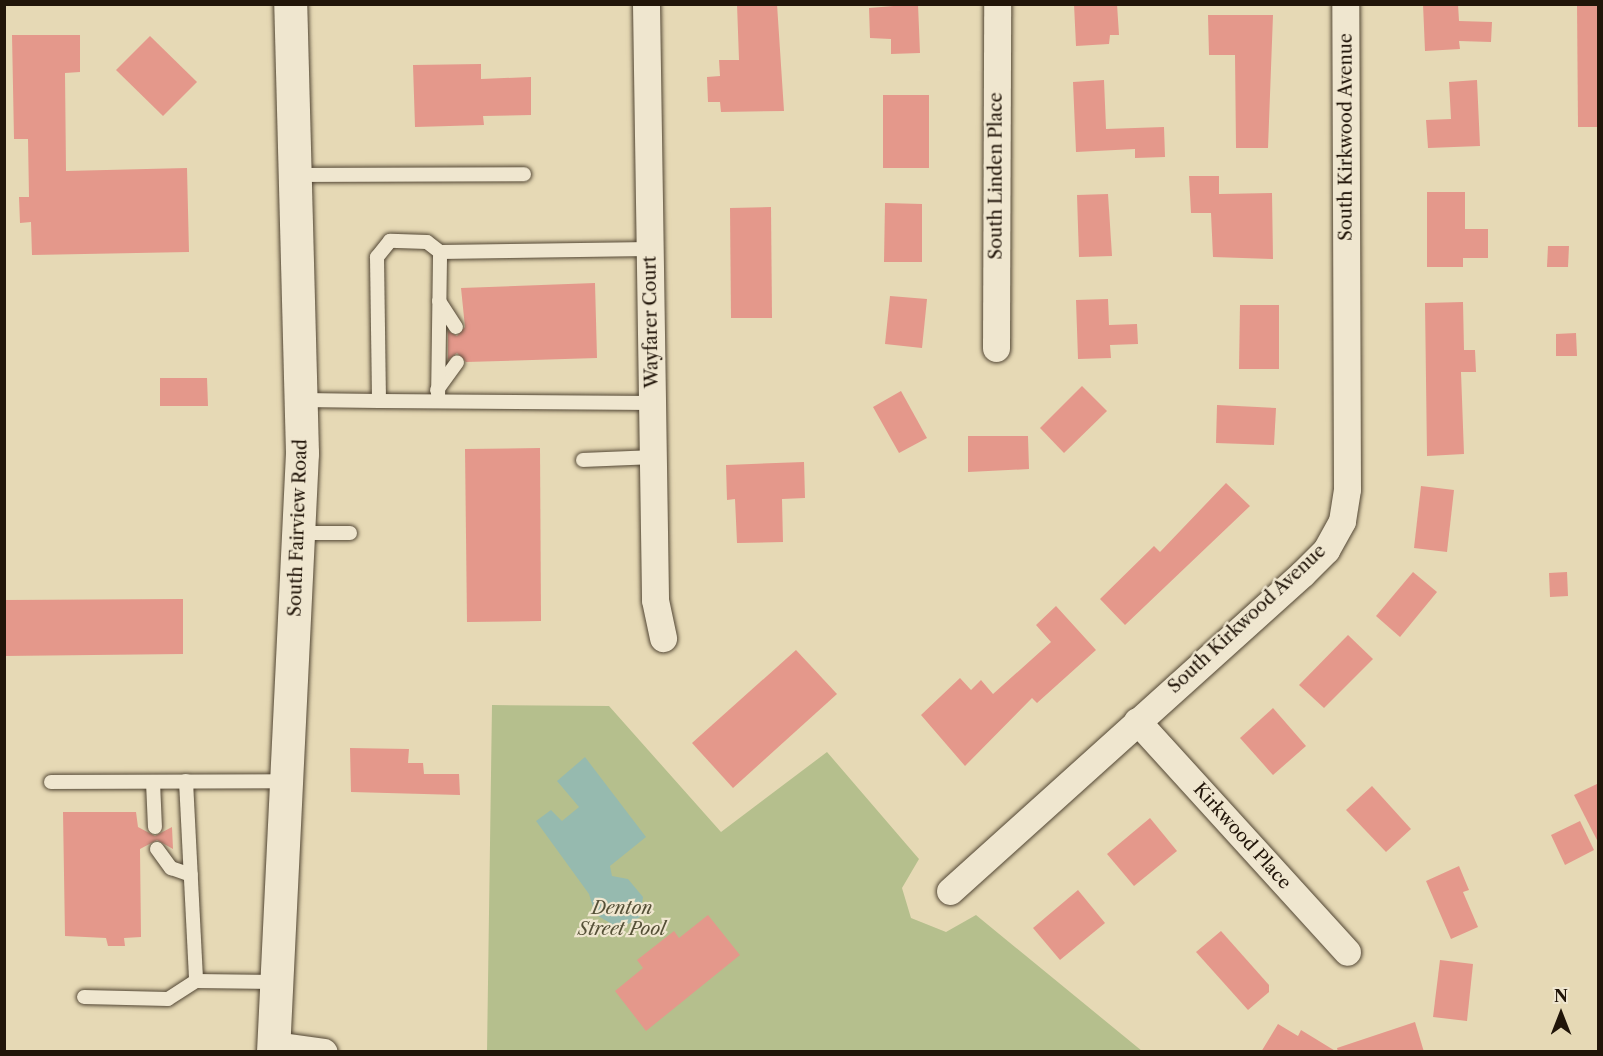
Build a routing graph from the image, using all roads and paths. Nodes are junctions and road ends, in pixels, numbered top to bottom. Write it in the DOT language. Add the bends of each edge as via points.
graph roads {
  1 [pos="290,4"];
  2 [pos="646,4"];
  3 [pos="997,4"];
  4 [pos="1345,4"];
  5 [pos="524,174"];
  6 [pos="294,175"];
  7 [pos="650,249"];
  8 [pos="440,252"];
  9 [pos="439,301"];
  10 [pos="456,327"];
  11 [pos="996,348"];
  12 [pos="457,362"];
  13 [pos="437,395"];
  14 [pos="302,400"];
  15 [pos="379,401"];
  16 [pos="652,403"];
  17 [pos="654,457"];
  18 [pos="583,460"];
  19 [pos="300,533"];
  20 [pos="350,533"];
  21 [pos="663,638"];
  22 [pos="1137,721"];
  23 [pos="186,781"];
  24 [pos="285,781"];
  25 [pos="51,782"];
  26 [pos="153,782"];
  27 [pos="155,827"];
  28 [pos="157,849"];
  29 [pos="191,875"];
  30 [pos="950,891"];
  31 [pos="1347,952"];
  32 [pos="196,981"];
  33 [pos="275,982"];
  34 [pos="84,998"];
  35 [pos="273,1048"];
  36 [pos="324,1052"];
  1 -- 6 [label="main road, South Fairview Road"];
  2 -- 7 [label="street, Wayfarer Court"];
  3 -- 11 [label="street, South Linden Place"];
  4 -- 22 [label="street, South Kirkwood Avenue" via="1347,468 1342,521 1326,550 1302,574"];
  5 -- 6 [label="lane"];
  6 -- 14 [label="main road, South Fairview Road"];
  7 -- 8 [label="lane"];
  7 -- 16 [label="street, Wayfarer Court"];
  8 -- 9 [label="lane"];
  8 -- 15 [label="lane" via="427,242 390,241 377,257"];
  9 -- 10 [label="lane"];
  9 -- 13 [label="lane"];
  12 -- 13 [label="lane"];
  13 -- 15 [label="lane"];
  13 -- 16 [label="lane"];
  14 -- 15 [label="lane"];
  14 -- 19 [label="main road, South Fairview Road"];
  16 -- 17 [label="street, Wayfarer Court"];
  17 -- 18 [label="lane"];
  17 -- 21 [label="street, Wayfarer Court" via="656,621"];
  19 -- 20 [label="lane"];
  19 -- 24 [label="main road, South Fairview Road"];
  22 -- 30 [label="street, South Kirkwood Avenue"];
  22 -- 31 [label="street, Kirkwood Place"];
  23 -- 24 [label="lane"];
  23 -- 26 [label="lane"];
  23 -- 29 [label="lane"];
  24 -- 33 [label="main road, South Fairview Road"];
  25 -- 26 [label="lane"];
  26 -- 27 [label="lane"];
  28 -- 29 [label="lane" via="171,868"];
  29 -- 32 [label="lane"];
  32 -- 33 [label="lane"];
  32 -- 34 [label="lane" via="168,999"];
  33 -- 35 [label="main road, South Fairview Road"];
  35 -- 36 [label="street"];
}
